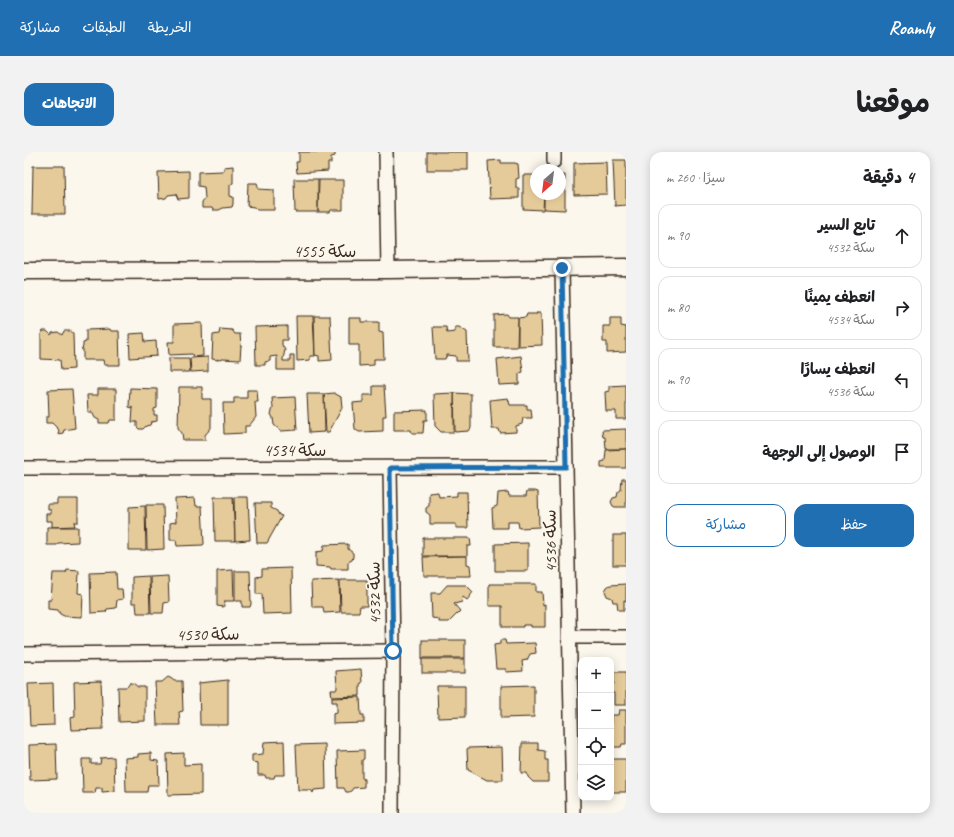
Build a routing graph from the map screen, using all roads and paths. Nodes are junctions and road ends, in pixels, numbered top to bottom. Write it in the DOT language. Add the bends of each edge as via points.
graph roads {
  1 [pos="386,152"];
  2 [pos="626,267"];
  3 [pos="562,268"];
  4 [pos="388,270"];
  5 [pos="24,271"];
  6 [pos="566,467"];
  7 [pos="24,468"];
  8 [pos="390,468"];
  9 [pos="570,637"];
  10 [pos="626,637"];
  11 [pos="393,651"];
  12 [pos="24,654"];
  13 [pos="392,813"];
  14 [pos="573,813"];
  1 -- 4 [label="street"];
  2 -- 3 [label="street, سكة 4555"];
  3 -- 4 [label="street, سكة 4555"];
  3 -- 6 [label="street, سكة 4536"];
  4 -- 5 [label="street, سكة 4555"];
  6 -- 8 [label="street, سكة 4534"];
  6 -- 9 [label="street, سكة 4536"];
  7 -- 8 [label="street, سكة 4534"];
  8 -- 11 [label="street, سكة 4532"];
  9 -- 10 [label="street"];
  9 -- 14 [label="street, سكة 4536"];
  11 -- 12 [label="street, سكة 4530"];
  11 -- 13 [label="street, سكة 4532"];
}
